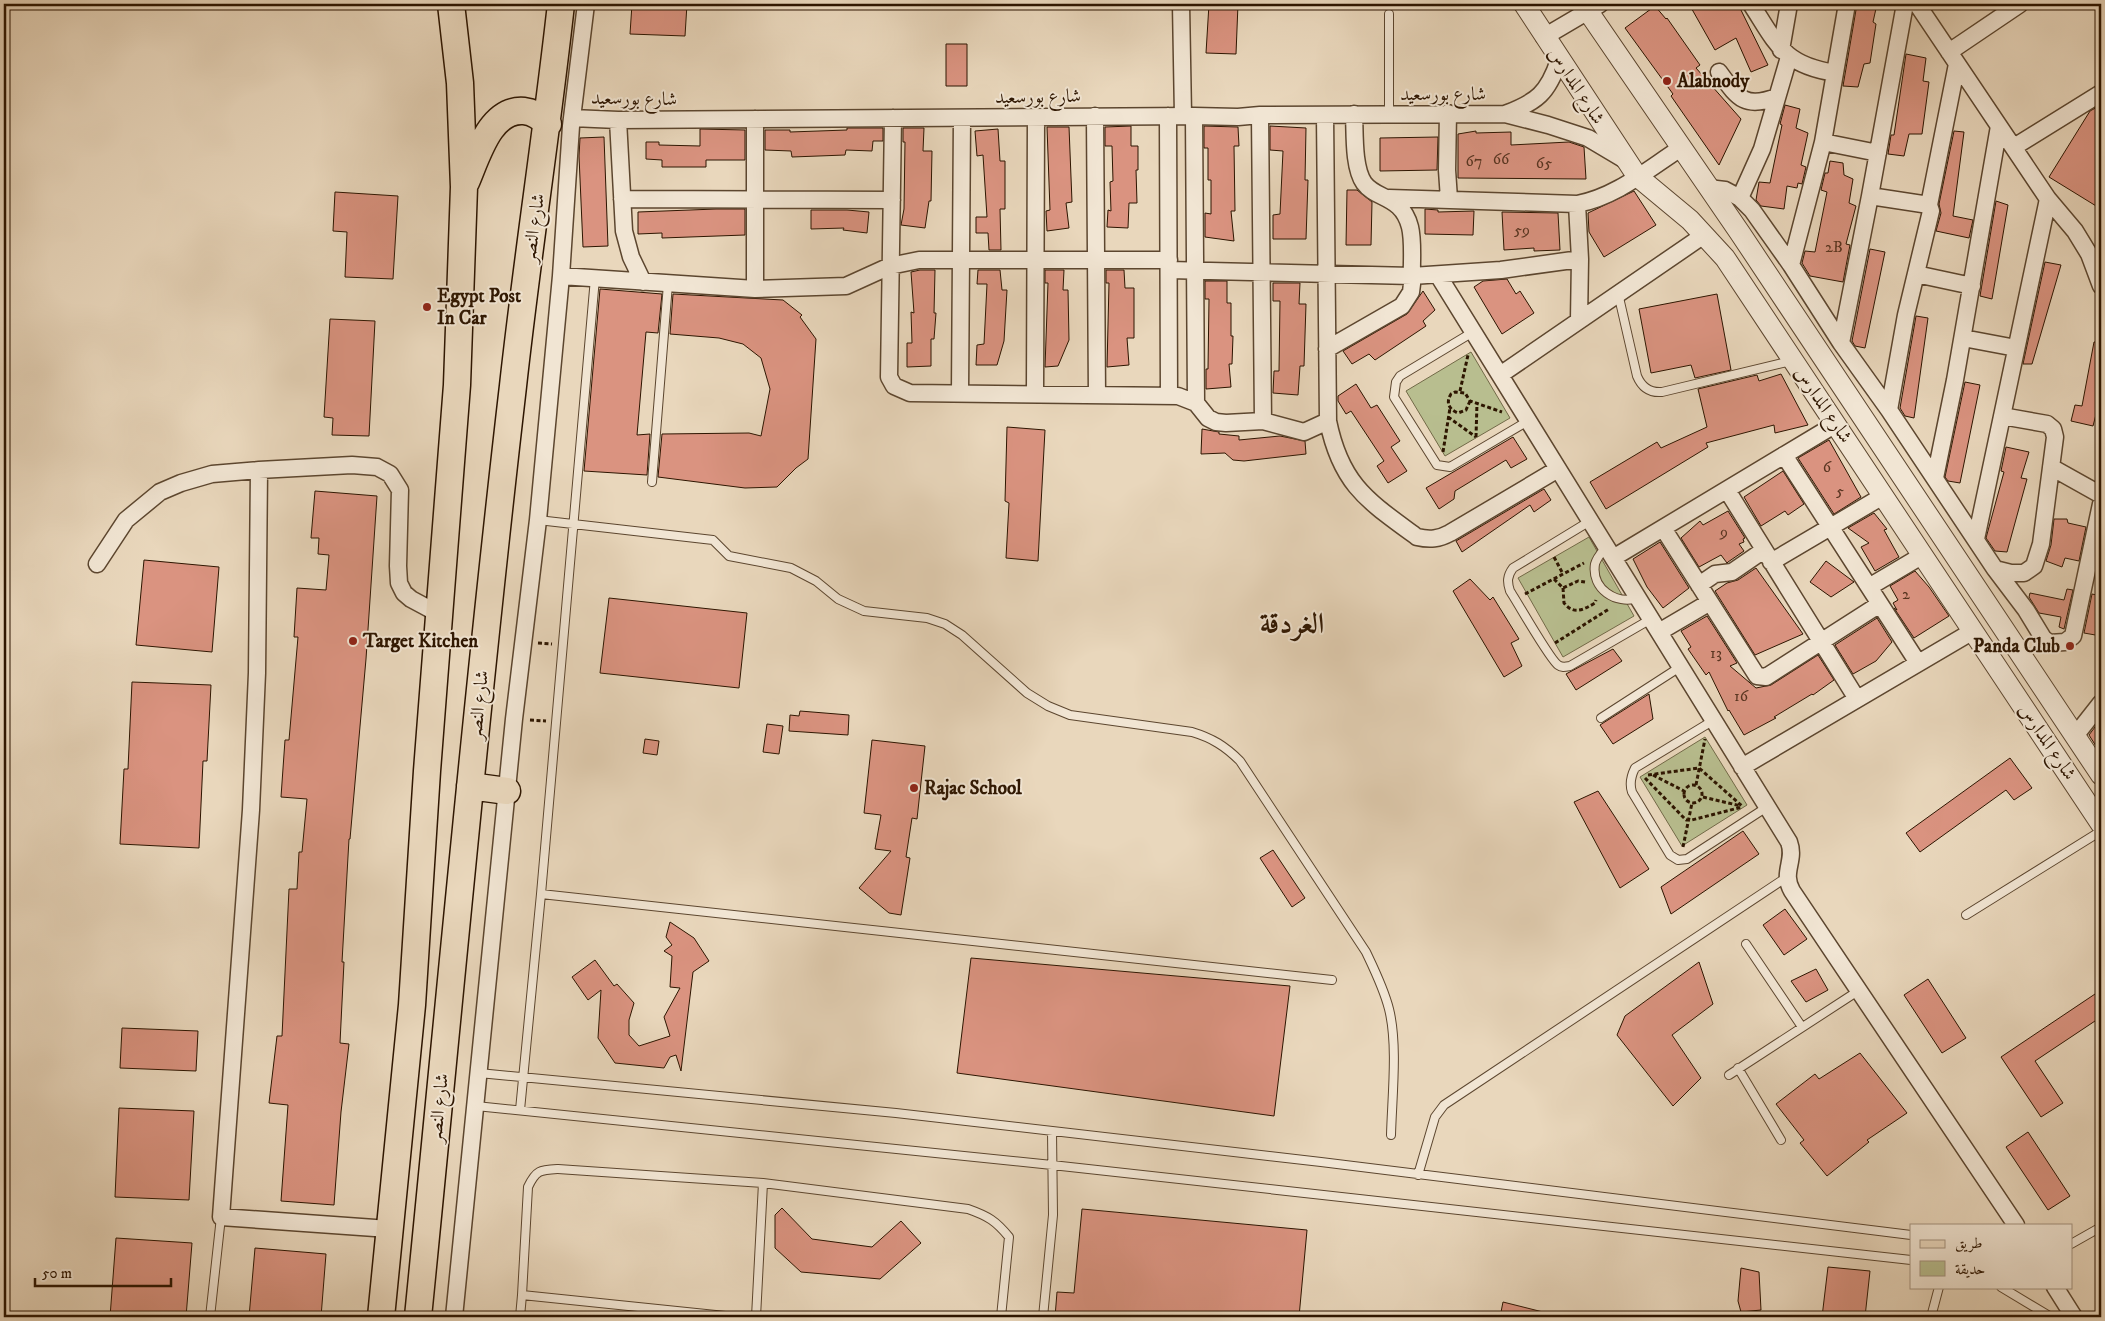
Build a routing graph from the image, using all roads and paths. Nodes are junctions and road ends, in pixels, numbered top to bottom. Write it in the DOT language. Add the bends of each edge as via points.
graph roads {
  1 [pos="451,4"];
  2 [pos="561,4"];
  3 [pos="586,4"];
  4 [pos="1181,4"];
  5 [pos="1524,4"];
  6 [pos="1751,4"];
  7 [pos="1789,4"];
  8 [pos="1847,4"];
  9 [pos="1905,4"];
  10 [pos="1916,4"];
  11 [pos="2020,4"];
  12 [pos="1590,6"];
  13 [pos="1389,14"];
  14 [pos="1544,37"];
  15 [pos="1785,54"];
  16 [pos="1953,58"];
  17 [pos="1559,60"];
  18 [pos="1719,72"];
  19 [pos="1835,74"];
  20 [pos="2101,93"];
  21 [pos="1777,97"];
  22 [pos="1354,114"];
  23 [pos="1389,114"];
  24 [pos="1448,114"];
  25 [pos="1505,114"];
  26 [pos="1260,115"];
  27 [pos="1326,115"];
  28 [pos="1095,116"];
  29 [pos="1182,116"];
  30 [pos="1036,117"];
  31 [pos="893,118"];
  32 [pos="962,118"];
  33 [pos="755,119"];
  34 [pos="618,120"];
  35 [pos="560,121"];
  36 [pos="1999,126"];
  37 [pos="1822,142"];
  38 [pos="2014,146"];
  39 [pos="1681,148"];
  40 [pos="1878,153"];
  41 [pos="1625,160"];
  42 [pos="1637,176"];
  43 [pos="464,186"];
  44 [pos="1708,188"];
  45 [pos="1870,196"];
  46 [pos="1389,198"];
  47 [pos="1740,198"];
  48 [pos="622,199"];
  49 [pos="1450,199"];
  50 [pos="2048,199"];
  51 [pos="755,200"];
  52 [pos="892,200"];
  53 [pos="1577,204"];
  54 [pos="1929,205"];
  55 [pos="1704,235"];
  56 [pos="1580,259"];
  57 [pos="1035,261"];
  58 [pos="1096,261"];
  59 [pos="961,262"];
  60 [pos="1169,265"];
  61 [pos="1791,265"];
  62 [pos="890,266"];
  63 [pos="1195,270"];
  64 [pos="1261,272"];
  65 [pos="1327,274"];
  66 [pos="1916,274"];
  67 [pos="1438,275"];
  68 [pos="561,276"];
  69 [pos="1412,276"];
  70 [pos="595,278"];
  71 [pos="643,282"];
  72 [pos="668,284"];
  73 [pos="1972,286"];
  74 [pos="2101,286"];
  75 [pos="755,289"];
  76 [pos="1618,293"];
  77 [pos="1580,320"];
  78 [pos="1473,332"];
  79 [pos="1962,338"];
  80 [pos="1841,343"];
  81 [pos="2016,348"];
  82 [pos="1328,349"];
  83 [pos="1793,361"];
  84 [pos="1500,375"];
  85 [pos="1460,391"];
  86 [pos="960,394"];
  87 [pos="1034,394"];
  88 [pos="1097,395"];
  89 [pos="1169,396"];
  90 [pos="1470,401"];
  91 [pos="1196,403"];
  92 [pos="1477,403"];
  93 [pos="1450,408"];
  94 [pos="1890,410"];
  95 [pos="2002,416"];
  96 [pos="1448,417"];
  97 [pos="1262,421"];
  98 [pos="1328,421"];
  99 [pos="1528,421"];
  100 [pos="1836,424"];
  101 [pos="1476,437"];
  102 [pos="1487,446"];
  103 [pos="1784,455"];
  104 [pos="2051,466"];
  105 [pos="1441,467"];
  106 [pos="1558,469"];
  107 [pos="259,470"];
  108 [pos="652,482"];
  109 [pos="1937,482"];
  110 [pos="1727,490"];
  111 [pos="2101,495"];
  112 [pos="1883,496"];
  113 [pos="2101,504"];
  114 [pos="538,520"];
  115 [pos="1590,521"];
  116 [pos="573,524"];
  117 [pos="1831,527"];
  118 [pos="1663,528"];
  119 [pos="1976,538"];
  120 [pos="1548,546"];
  121 [pos="1606,554"];
  122 [pos="1768,556"];
  123 [pos="1923,556"];
  124 [pos="97,564"];
  125 [pos="1995,569"];
  126 [pos="1563,574"];
  127 [pos="1554,579"];
  128 [pos="1699,585"];
  129 [pos="1869,587"];
  130 [pos="1563,588"];
  131 [pos="1591,589"];
  132 [pos="1596,597"];
  133 [pos="1515,599"];
  134 [pos="1630,599"];
  135 [pos="1710,602"];
  136 [pos="1880,604"];
  137 [pos="439,614"];
  138 [pos="1655,626"];
  139 [pos="1973,630"];
  140 [pos="523,642"];
  141 [pos="1821,642"];
  142 [pos="563,645"];
  143 [pos="1546,649"];
  144 [pos="1918,663"];
  145 [pos="1680,667"];
  146 [pos="1857,700"];
  147 [pos="2101,703"];
  148 [pos="1601,718"];
  149 [pos="514,719"];
  150 [pos="556,722"];
  151 [pos="1711,722"];
  152 [pos="2075,736"];
  153 [pos="1742,767"];
  154 [pos="1699,768"];
  155 [pos="1652,775"];
  156 [pos="2101,775"];
  157 [pos="1696,785"];
  158 [pos="470,786"];
  159 [pos="507,790"];
  160 [pos="1684,791"];
  161 [pos="1702,797"];
  162 [pos="1692,803"];
  163 [pos="1765,804"];
  164 [pos="1742,806"];
  165 [pos="1688,820"];
  166 [pos="2101,824"];
  167 [pos="2101,831"];
  168 [pos="1680,860"];
  169 [pos="1786,877"];
  170 [pos="542,894"];
  171 [pos="1966,915"];
  172 [pos="1746,944"];
  173 [pos="1332,980"];
  174 [pos="1858,991"];
  175 [pos="1802,1027"];
  176 [pos="1738,1068"];
  177 [pos="478,1073"];
  178 [pos="1729,1074"];
  179 [pos="522,1078"];
  180 [pos="476,1106"];
  181 [pos="520,1110"];
  182 [pos="1052,1132"];
  183 [pos="1391,1135"];
  184 [pos="1781,1140"];
  185 [pos="1052,1165"];
  186 [pos="1418,1174"];
  187 [pos="763,1183"];
  188 [pos="221,1216"];
  189 [pos="2015,1224"];
  190 [pos="2101,1227"];
  191 [pos="389,1229"];
  192 [pos="1910,1235"];
  193 [pos="2072,1243"];
  194 [pos="1910,1260"];
  195 [pos="1938,1288"];
  196 [pos="2003,1288"];
  197 [pos="2055,1289"];
  198 [pos="522,1295"];
  199 [pos="210,1317"];
  200 [pos="381,1317"];
  201 [pos="418,1317"];
  202 [pos="454,1317"];
  203 [pos="520,1317"];
  204 [pos="735,1317"];
  205 [pos="756,1317"];
  206 [pos="1001,1317"];
  207 [pos="1043,1317"];
  208 [pos="1931,1317"];
  209 [pos="2052,1317"];
  210 [pos="2074,1317"];
  1 -- 43 [label="main road, شارع النصر" via="460,83"];
  2 -- 35 [label="main road, شارع النصر"];
  3 -- 35 [label="street"];
  4 -- 29 [label="street"];
  5 -- 14 [label="street, شارع المدارس"];
  6 -- 15 [label="street"];
  7 -- 15 [label="street"];
  8 -- 19 [label="street"];
  9 -- 40 [label="street"];
  10 -- 16 [label="street"];
  11 -- 16 [label="street"];
  12 -- 14 [label="street"];
  12 -- 39 [label="street, شارع المدارس"];
  13 -- 23 [label="lane"];
  14 -- 17 [label="street, شارع المدارس"];
  15 -- 19 [label="street" via="1818,71"];
  15 -- 21 [label="street"];
  16 -- 36 [label="street"];
  16 -- 54 [label="street"];
  17 -- 25 [label="street, شارع بورسعيد" via="1553,78 1542,94 1527,106"];
  17 -- 41 [label="street, شارع المدارس"];
  18 -- 21 [label="street" via="1735,94 1746,101 1760,103"];
  19 -- 37 [label="street"];
  20 -- 38 [label="street"];
  21 -- 47 [label="street" via="1762,149"];
  22 -- 23 [label="street, شارع بورسعيد"];
  22 -- 27 [label="street, شارع بورسعيد"];
  22 -- 46 [label="street" via="1358,169 1364,184"];
  23 -- 24 [label="street, شارع بورسعيد"];
  24 -- 25 [label="street, شارع بورسعيد"];
  24 -- 49 [label="street"];
  25 -- 41 [label="street, شارع بورسعيد" via="1588,138"];
  26 -- 27 [label="street, شارع بورسعيد"];
  26 -- 29 [label="street, شارع بورسعيد" via="1238,118"];
  26 -- 64 [label="street"];
  27 -- 65 [label="street"];
  28 -- 29 [label="street, شارع بورسعيد"];
  28 -- 30 [label="street, شارع بورسعيد"];
  28 -- 58 [label="street"];
  29 -- 60 [label="street"];
  29 -- 63 [label="street"];
  30 -- 32 [label="street, شارع بورسعيد"];
  30 -- 57 [label="street"];
  31 -- 32 [label="street, شارع بورسعيد"];
  31 -- 33 [label="street, شارع بورسعيد"];
  31 -- 52 [label="street"];
  32 -- 59 [label="street"];
  33 -- 34 [label="street, شارع بورسعيد"];
  33 -- 51 [label="street"];
  34 -- 35 [label="street, شارع بورسعيد"];
  34 -- 48 [label="street"];
  35 -- 43 [label="main road" via="519,111 504,115 491,126"];
  35 -- 68 [label="street"];
  35 -- 158 [label="main road, شارع النصر" via="513,383"];
  36 -- 38 [label="street"];
  36 -- 73 [label="street"];
  37 -- 40 [label="street"];
  37 -- 61 [label="street"];
  38 -- 50 [label="street"];
  39 -- 42 [label="street"];
  39 -- 44 [label="street, شارع المدارس"];
  40 -- 45 [label="street"];
  41 -- 42 [label="street, شارع المدارس"];
  42 -- 53 [label="street" via="1607,196"];
  42 -- 55 [label="street, شارع المدارس"];
  43 -- 137 [label="main road, شارع النصر" via="457,385"];
  44 -- 47 [label="street" via="1725,190"];
  44 -- 152 [label="street, شارع المدارس"];
  45 -- 54 [label="street"];
  45 -- 80 [label="street"];
  46 -- 49 [label="street"];
  46 -- 69 [label="street" via="1401,210 1410,227"];
  47 -- 61 [label="street"];
  48 -- 51 [label="street"];
  48 -- 71 [label="street" via="627,244"];
  49 -- 53 [label="street"];
  50 -- 74 [label="street" via="2075,231 2089,254"];
  50 -- 81 [label="street"];
  51 -- 52 [label="street"];
  51 -- 75 [label="street"];
  52 -- 62 [label="street"];
  53 -- 56 [label="street"];
  54 -- 66 [label="street" via="1931,211"];
  55 -- 76 [label="street"];
  55 -- 83 [label="street, شارع المدارس" via="1725,258"];
  56 -- 67 [label="street"];
  56 -- 77 [label="street"];
  57 -- 58 [label="street"];
  57 -- 59 [label="street"];
  57 -- 87 [label="street"];
  58 -- 60 [label="street"];
  58 -- 88 [label="street"];
  59 -- 62 [label="street" via="919,260"];
  59 -- 86 [label="street"];
  60 -- 63 [label="street"];
  60 -- 89 [label="street"];
  61 -- 80 [label="street"];
  62 -- 75 [label="street" via="846,286"];
  62 -- 86 [label="street" via="889,377 894,386 910,393"];
  63 -- 64 [label="street"];
  63 -- 91 [label="street"];
  64 -- 65 [label="street"];
  64 -- 97 [label="street"];
  65 -- 69 [label="street"];
  65 -- 82 [label="street"];
  66 -- 73 [label="street"];
  66 -- 94 [label="street"];
  67 -- 69 [label="street"];
  67 -- 78 [label="street"];
  68 -- 70 [label="street"];
  68 -- 114 [label="street"];
  69 -- 82 [label="street" via="1411,292 1402,306"];
  70 -- 71 [label="street"];
  70 -- 116 [label="lane"];
  71 -- 72 [label="street"];
  72 -- 75 [label="street"];
  72 -- 108 [label="lane"];
  73 -- 79 [label="street"];
  76 -- 77 [label="street"];
  76 -- 83 [label="lane" via="1637,376 1644,388 1650,391 1662,392"];
  77 -- 84 [label="street"];
  78 -- 84 [label="street"];
  78 -- 85 [label="path"];
  78 -- 105 [label="lane" via="1400,376 1394,389 1394,397"];
  79 -- 81 [label="street"];
  79 -- 109 [label="street" via="1935,478"];
  80 -- 94 [label="street"];
  81 -- 95 [label="street"];
  82 -- 98 [label="street"];
  83 -- 100 [label="street, شارع المدارس"];
  84 -- 99 [label="street"];
  85 -- 90 [label="path"];
  85 -- 93 [label="path" via="1451,394"];
  86 -- 87 [label="street"];
  87 -- 88 [label="street"];
  88 -- 89 [label="street"];
  89 -- 91 [label="street"];
  90 -- 92 [label="path"];
  90 -- 93 [label="path" via="1462,412"];
  91 -- 97 [label="street" via="1208,418 1216,422"];
  92 -- 99 [label="path"];
  92 -- 101 [label="path"];
  93 -- 96 [label="path"];
  94 -- 109 [label="street"];
  95 -- 104 [label="street" via="2047,424 2053,429"];
  95 -- 119 [label="street"];
  96 -- 101 [label="path"];
  96 -- 105 [label="path"];
  97 -- 98 [label="street" via="1304,432"];
  98 -- 106 [label="street" via="1333,446 1345,472 1362,494 1417,538 1440,538"];
  99 -- 102 [label="lane"];
  99 -- 106 [label="street"];
  100 -- 103 [label="street"];
  100 -- 112 [label="street, شارع المدارس"];
  101 -- 102 [label="path"];
  102 -- 105 [label="lane" via="1450,467"];
  103 -- 110 [label="street"];
  103 -- 117 [label="street"];
  104 -- 111 [label="street"];
  104 -- 125 [label="street" via="2041,544 2034,566 2024,573"];
  106 -- 115 [label="street"];
  107 -- 124 [label="street" via="212,474 160,492 126,520"];
  107 -- 137 [label="street" via="352,465 377,467 390,474 400,490 399,583 404,593"];
  107 -- 188 [label="street" via="257,673 251,810"];
  109 -- 119 [label="street"];
  110 -- 118 [label="street"];
  110 -- 122 [label="street"];
  112 -- 117 [label="street"];
  112 -- 123 [label="street, شارع المدارس"];
  113 -- 125 [label="street" via="2070,640 2049,643 2043,638"];
  114 -- 116 [label="lane"];
  114 -- 140 [label="street"];
  115 -- 120 [label="lane"];
  115 -- 121 [label="street"];
  116 -- 142 [label="lane"];
  116 -- 183 [label="lane" via="713,540 729,556 791,568 816,581 838,599 864,611 927,618 945,624 962,635 1027,693 1070,715 1192,732 1211,738 1226,748 1240,761 1366,952 1380,980 1390,1010 1393,1042"];
  117 -- 122 [label="street"];
  117 -- 129 [label="street"];
  118 -- 121 [label="street"];
  118 -- 128 [label="street"];
  119 -- 125 [label="street"];
  120 -- 126 [label="path"];
  120 -- 133 [label="lane" via="1509,573 1508,585"];
  121 -- 126 [label="path"];
  121 -- 134 [label="street"];
  121 -- 134 [label="lane" via="1595,565 1601,585 1607,594"];
  122 -- 128 [label="street" via="1732,572 1715,574"];
  122 -- 141 [label="street"];
  123 -- 129 [label="street"];
  123 -- 139 [label="street, شارع المدارس"];
  126 -- 127 [label="path"];
  127 -- 130 [label="path"];
  127 -- 133 [label="path"];
  128 -- 135 [label="street"];
  129 -- 136 [label="street"];
  130 -- 131 [label="path" via="1578,581 1586,582"];
  130 -- 132 [label="path" via="1564,603 1575,611 1582,611 1595,603"];
  133 -- 143 [label="lane"];
  134 -- 138 [label="street"];
  134 -- 143 [label="path"];
  135 -- 138 [label="street"];
  135 -- 141 [label="street" via="1760,677 1766,677"];
  136 -- 141 [label="street"];
  136 -- 144 [label="street"];
  137 -- 191 [label="main road, شارع النصر" via="412,1005"];
  138 -- 143 [label="lane" via="1570,666 1562,667 1555,663"];
  138 -- 145 [label="street"];
  139 -- 144 [label="street"];
  139 -- 166 [label="street, شارع المدارس"];
  140 -- 142 [label="path"];
  140 -- 149 [label="street"];
  141 -- 146 [label="street"];
  142 -- 150 [label="lane"];
  144 -- 146 [label="street"];
  145 -- 148 [label="lane"];
  145 -- 151 [label="street"];
  146 -- 153 [label="street"];
  147 -- 152 [label="street"];
  149 -- 150 [label="path"];
  149 -- 159 [label="street"];
  150 -- 170 [label="lane"];
  151 -- 153 [label="street"];
  151 -- 154 [label="path"];
  151 -- 168 [label="lane" via="1636,768 1630,780 1632,792 1670,855"];
  152 -- 156 [label="street, شارع المدارس"];
  153 -- 163 [label="street"];
  154 -- 155 [label="path"];
  154 -- 157 [label="path"];
  154 -- 164 [label="path"];
  155 -- 160 [label="path"];
  155 -- 165 [label="path" via="1643,776"];
  157 -- 160 [label="path"];
  157 -- 161 [label="path"];
  158 -- 159 [label="main road"];
  158 -- 201 [label="main road, شارع النصر"];
  159 -- 177 [label="street"];
  160 -- 162 [label="path" via="1686,801"];
  161 -- 162 [label="path"];
  161 -- 164 [label="path"];
  162 -- 165 [label="path"];
  163 -- 164 [label="path"];
  163 -- 168 [label="lane" via="1687,859"];
  163 -- 169 [label="street" via="1791,848"];
  164 -- 165 [label="path"];
  165 -- 168 [label="path"];
  167 -- 171 [label="lane"];
  169 -- 174 [label="street"];
  169 -- 186 [label="lane" via="1444,1105 1435,1117"];
  170 -- 173 [label="lane"];
  170 -- 179 [label="lane"];
  172 -- 175 [label="lane"];
  174 -- 175 [label="lane"];
  174 -- 189 [label="street"];
  175 -- 176 [label="lane"];
  176 -- 178 [label="lane"];
  176 -- 184 [label="lane"];
  177 -- 179 [label="lane"];
  177 -- 180 [label="street"];
  179 -- 181 [label="lane"];
  179 -- 182 [label="lane" via="896,1113"];
  180 -- 181 [label="lane"];
  180 -- 202 [label="street"];
  181 -- 185 [label="lane"];
  182 -- 185 [label="lane"];
  182 -- 186 [label="lane"];
  185 -- 194 [label="lane"];
  185 -- 207 [label="lane" via="1053,1215"];
  186 -- 192 [label="lane"];
  187 -- 198 [label="lane" via="541,1170 528,1187"];
  187 -- 205 [label="lane"];
  187 -- 206 [label="lane" via="968,1210 985,1215 999,1224 1009,1237"];
  188 -- 191 [label="street"];
  188 -- 199 [label="lane"];
  190 -- 193 [label="lane"];
  191 -- 200 [label="main road, شارع النصر"];
  195 -- 208 [label="lane"];
  196 -- 209 [label="lane"];
  197 -- 210 [label="street"];
  198 -- 203 [label="lane"];
  198 -- 204 [label="lane"];
}
